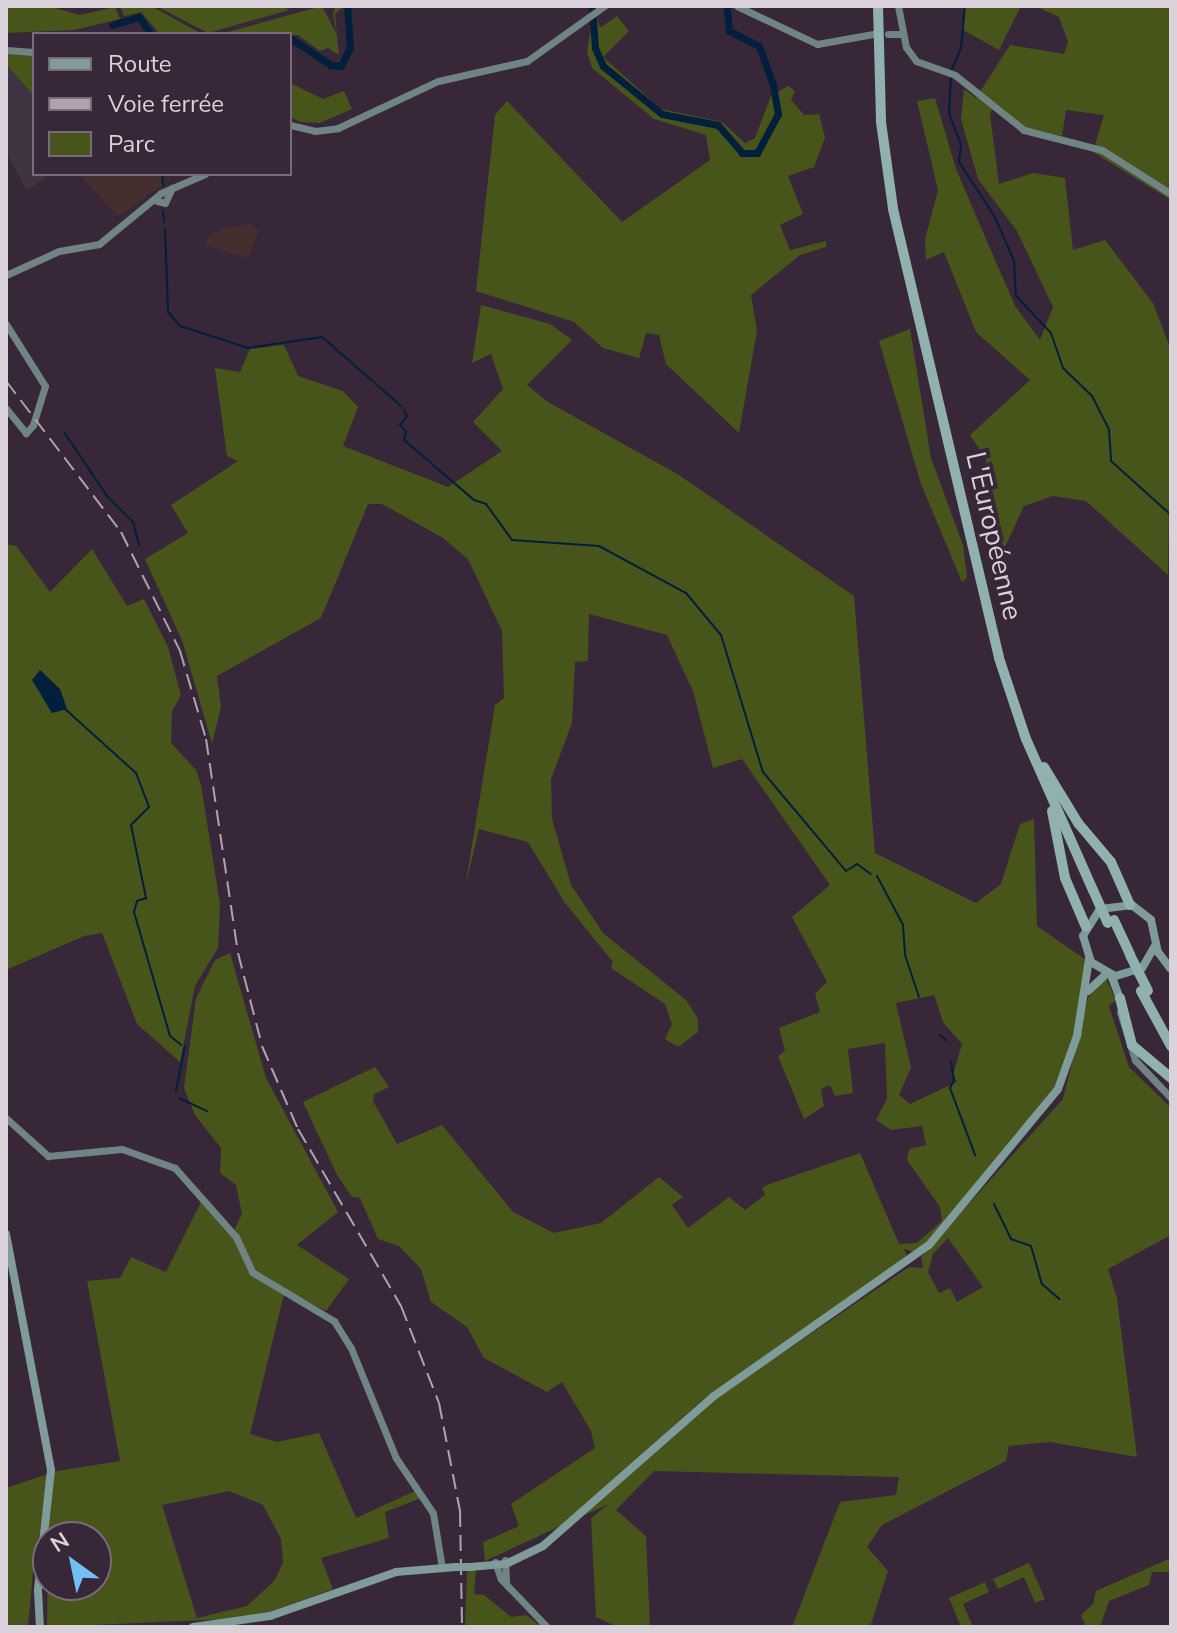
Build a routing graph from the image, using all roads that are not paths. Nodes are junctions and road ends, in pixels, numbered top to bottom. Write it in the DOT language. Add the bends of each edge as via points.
graph roads {
  1 [pos="737,6"];
  2 [pos="881,6"];
  3 [pos="898,6"];
  4 [pos="602,8"];
  5 [pos="873,34"];
  6 [pos="888,34"];
  7 [pos="903,34"];
  8 [pos="6,50"];
  9 [pos="32,52"];
  10 [pos="292,122"];
  11 [pos="200,176"];
  12 [pos="1171,194"];
  13 [pos="6,275"];
  14 [pos="6,324"];
  15 [pos="6,408"];
  16 [pos="1022,729"];
  17 [pos="1044,767"];
  18 [pos="1096,889"];
  19 [pos="1130,905"];
  20 [pos="1086,927"];
  21 [pos="1156,944"];
  22 [pos="1089,959"];
  23 [pos="1171,969"];
  24 [pos="1109,974"];
  25 [pos="1144,991"];
  26 [pos="1120,998"];
  27 [pos="1084,1003"];
  28 [pos="1171,1034"];
  29 [pos="1171,1046"];
  30 [pos="1171,1078"];
  31 [pos="1171,1098"];
  32 [pos="9,1122"];
  33 [pos="6,1234"];
  34 [pos="500,1563"];
  35 [pos="442,1568"];
  36 [pos="38,1627"];
  37 [pos="193,1627"];
  38 [pos="547,1627"];
  1 -- 5 [label="street" via="817,44"];
  2 -- 16 [label="highway, L'Européenne" via="882,130 895,217 999,658"];
  2 -- 17 [label="highway, L'Européenne" via="887,126 900,214 1008,666"];
  3 -- 7 [label="street"];
  4 -- 10 [label="street" via="531,60 441,80 360,118 323,126"];
  6 -- 7 [label="street"];
  7 -- 12 [label="street" via="914,60 958,77 1015,125 1105,152"];
  8 -- 9 [label="street"];
  11 -- 13 [label="street" via="176,185 97,245 44,258"];
  14 -- 15 [label="street" via="45,384 33,427 23,434"];
  16 -- 18 [label="highway, L'Européenne"];
  16 -- 20 [label="highway" via="1055,822 1065,878"];
  17 -- 18 [label="highway, L'Européenne"];
  17 -- 19 [label="highway" via="1078,823 1111,862"];
  18 -- 25 [label="highway, L'Européenne"];
  19 -- 20 [label="main road" via="1102,907"];
  19 -- 21 [label="main road" via="1151,920"];
  20 -- 22 [label="main road"];
  21 -- 23 [label="main road"];
  21 -- 24 [label="main road" via="1140,969"];
  22 -- 24 [label="main road"];
  22 -- 27 [label="main road"];
  24 -- 26 [label="main road"];
  24 -- 27 [label="main road" via="1092,983"];
  25 -- 28 [label="highway, L'Européenne"];
  25 -- 29 [label="highway, L'Européenne"];
  26 -- 30 [label="highway" via="1134,1048"];
  26 -- 31 [label="street" via="1130,1050"];
  27 -- 34 [label="main road" via="1074,1049 1052,1100 929,1245 716,1394 560,1532"];
  32 -- 35 [label="street" via="48,1156 122,1149 175,1168 236,1237 252,1272 334,1321 351,1348 398,1462 433,1513"];
  33 -- 36 [label="main road" via="50,1465"];
  34 -- 35 [label="main road, bridge"];
  34 -- 38 [label="street" via="507,1584"];
  35 -- 37 [label="main road" via="392,1573 260,1618"];
}
